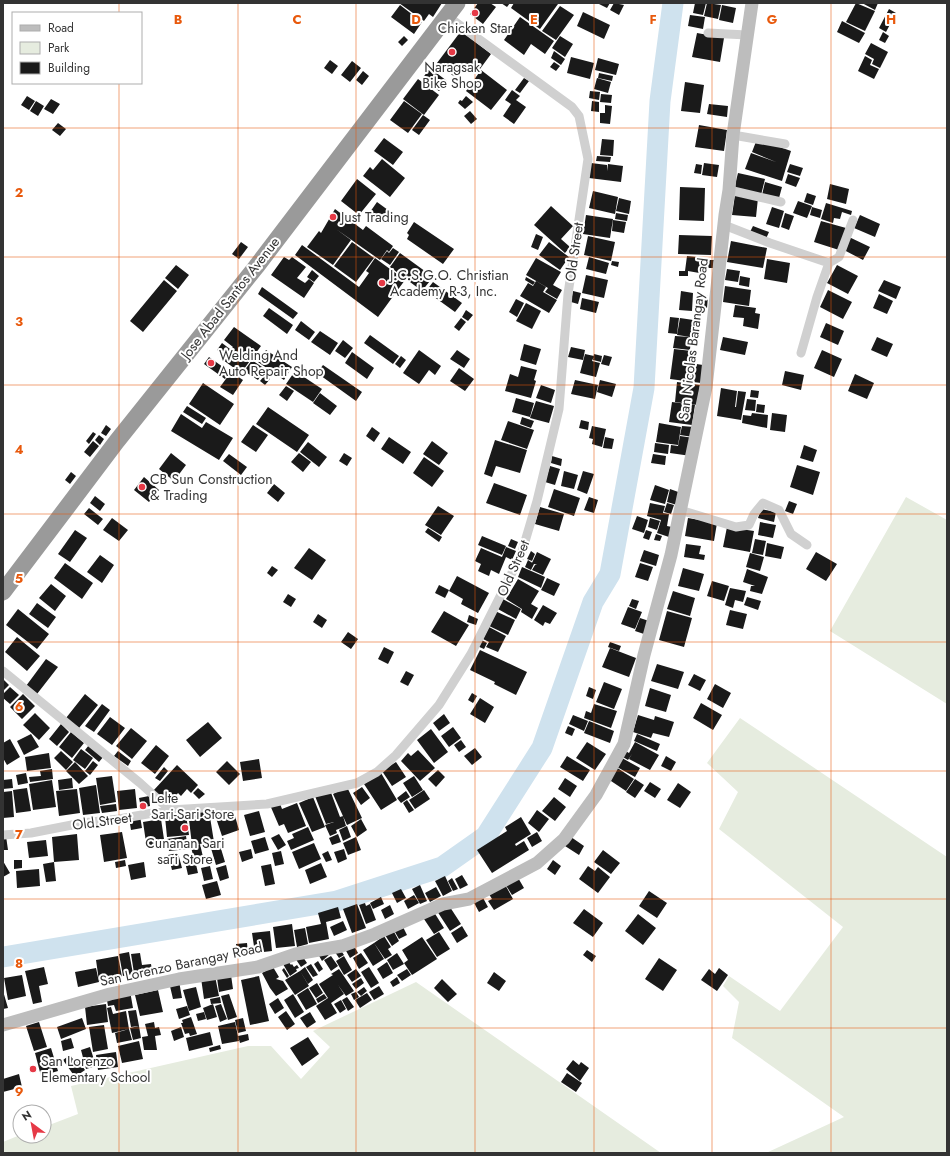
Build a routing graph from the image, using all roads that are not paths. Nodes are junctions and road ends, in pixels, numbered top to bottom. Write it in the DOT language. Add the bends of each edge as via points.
graph roads {
  1 [pos="752,3"];
  2 [pos="452,10"];
  3 [pos="708,33"];
  4 [pos="747,35"];
  5 [pos="733,135"];
  6 [pos="785,144"];
  7 [pos="729,190"];
  8 [pos="781,202"];
  9 [pos="853,220"];
  10 [pos="724,225"];
  11 [pos="829,263"];
  12 [pos="801,353"];
  13 [pos="680,510"];
  14 [pos="807,545"];
  15 [pos="3,592"];
  16 [pos="3,670"];
  17 [pos="624,744"];
  18 [pos="170,810"];
  19 [pos="3,834"];
  20 [pos="3,1025"];
  1 -- 4 [label="street, San Nicolas Barangay Road"];
  2 -- 15 [label="highway, Jose Abad Santos Avenue"];
  2 -- 18 [label="street, Old Street" via="572,107 579,116 588,159 568,294 558,409 537,501 521,555 471,654 449,691 413,737 377,772 357,782 267,804"];
  3 -- 4 [label="street"];
  4 -- 5 [label="street, San Nicolas Barangay Road"];
  5 -- 6 [label="street"];
  5 -- 7 [label="street, San Nicolas Barangay Road"];
  7 -- 8 [label="street"];
  7 -- 10 [label="street, San Nicolas Barangay Road"];
  9 -- 11 [label="street" via="839,257"];
  10 -- 11 [label="street"];
  10 -- 13 [label="street, San Nicolas Barangay Road" via="706,387"];
  11 -- 12 [label="street"];
  13 -- 14 [label="street" via="736,527 749,525 763,503 779,510 791,534"];
  13 -- 17 [label="street, San Nicolas Barangay Road"];
  16 -- 18 [label="street" via="140,782"];
  17 -- 20 [label="street, San Lorenzo Barangay Road" via="596,795 564,839 537,863 469,899 443,904 342,946 296,954 258,967 179,979 118,992"];
  18 -- 19 [label="street, Old Street" via="119,820 82,822 31,833"];
}
